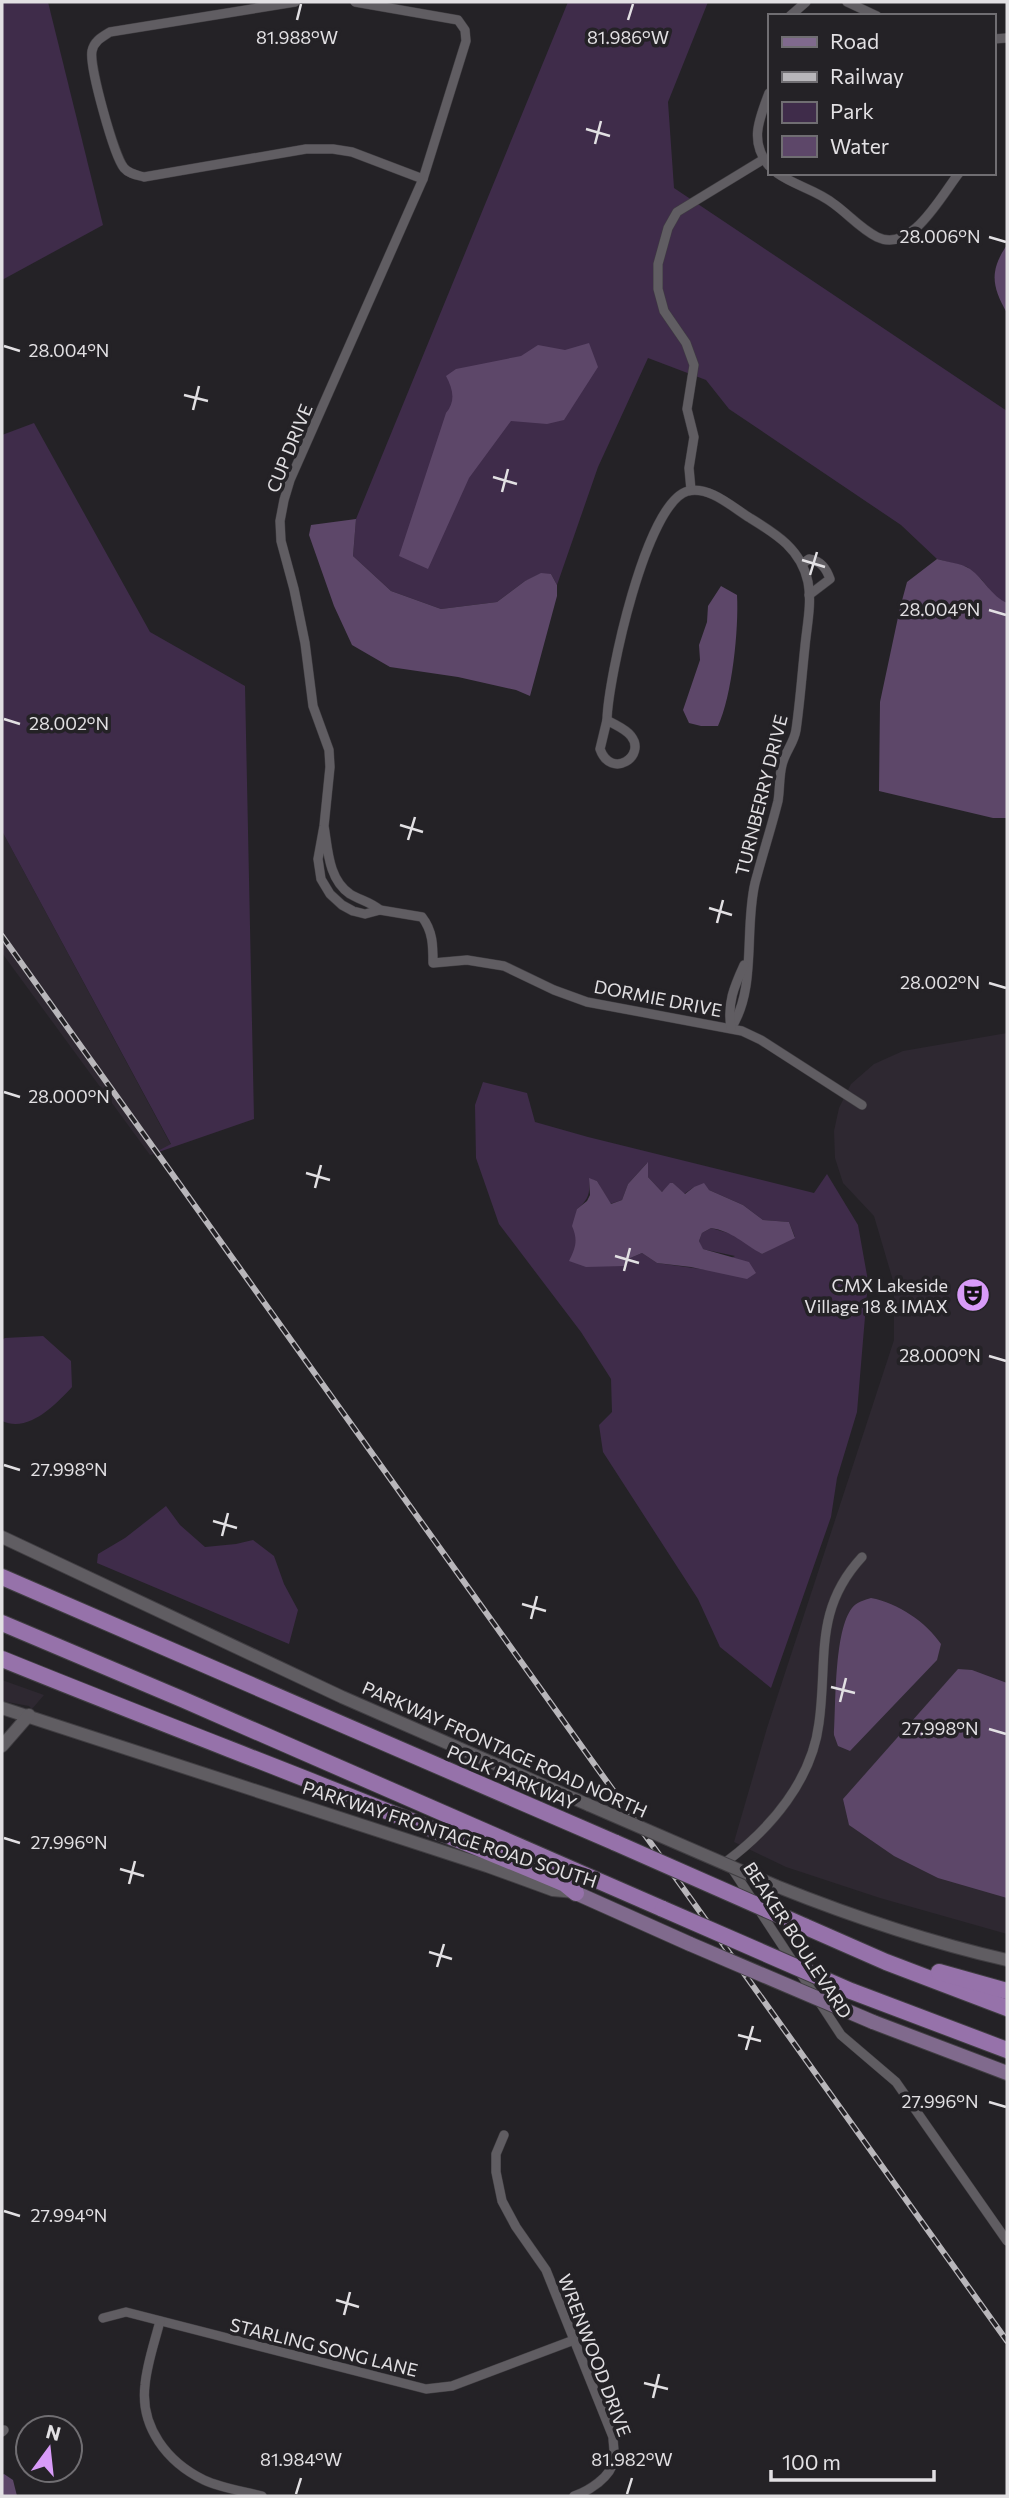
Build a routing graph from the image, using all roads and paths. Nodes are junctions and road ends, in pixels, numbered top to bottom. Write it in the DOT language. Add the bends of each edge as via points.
graph roads {
  1 [pos="295,2"];
  2 [pos="355,2"];
  3 [pos="806,2"];
  4 [pos="847,2"];
  5 [pos="792,14"];
  6 [pos="873,14"];
  7 [pos="768,96"];
  8 [pos="766,163"];
  9 [pos="781,175"];
  10 [pos="957,175"];
  11 [pos="423,179"];
  12 [pos="691,490"];
  13 [pos="802,564"];
  14 [pos="809,595"];
  15 [pos="607,720"];
  16 [pos="324,826"];
  17 [pos="343,887"];
  18 [pos="333,897"];
  19 [pos="380,910"];
  20 [pos="731,1028"];
  21 [pos="862,1105"];
  22 [pos="2,1536"];
  23 [pos="862,1557"];
  24 [pos="2,1577"];
  25 [pos="2,1623"];
  26 [pos="2,1659"];
  27 [pos="2,1708"];
  28 [pos="29,1715"];
  29 [pos="2,1746"];
  30 [pos="576,1892"];
  31 [pos="864,1952"];
  32 [pos="1007,1960"];
  33 [pos="1007,1991"];
  34 [pos="1007,2008"];
  35 [pos="1007,2050"];
  36 [pos="1007,2073"];
  37 [pos="504,2135"];
  38 [pos="1007,2241"];
  39 [pos="103,2318"];
  40 [pos="160,2321"];
  41 [pos="574,2340"];
  42 [pos="262,2496"];
  43 [pos="574,2496"];
  1 -- 11 [label="street" via="110,32 99,38 91,61 124,168 144,177 306,149 333,149"];
  2 -- 11 [label="street, CUP DRIVE" via="447,16 458,20 465,30 466,41"];
  3 -- 5 [label="street"];
  4 -- 6 [label="street"];
  7 -- 8 [label="street" via="756,129"];
  8 -- 12 [label="street" via="677,212 658,264 664,312 686,343 694,365 687,409 694,437"];
  9 -- 10 [label="street" via="819,193 875,236 894,240 917,228"];
  11 -- 16 [label="street, CUP DRIVE" via="290,480 280,521 313,706 329,750"];
  12 -- 13 [label="street, TURNBERRY DRIVE" via="711,494 779,536"];
  12 -- 15 [label="street" via="669,505 641,568 623,629"];
  13 -- 14 [label="street, TURNBERRY DRIVE"];
  13 -- 14 [label="street" via="809,559 818,561 830,579"];
  14 -- 20 [label="street, TURNBERRY DRIVE" via="796,733 782,766 754,888 745,995"];
  15 -- 15 [label="street" via="600,749 610,762 622,764 634,752 634,741"];
  16 -- 17 [label="street" via="329,860"];
  16 -- 18 [label="street" via="318,859 321,879"];
  17 -- 18 [label="street"];
  17 -- 19 [label="street"];
  18 -- 19 [label="street" via="353,911"];
  19 -- 20 [label="street, DORMIE DRIVE" via="422,917 432,937 433,963 467,960 504,966 587,1002"];
  20 -- 21 [label="street, DORMIE DRIVE" via="761,1040"];
  22 -- 32 [label="main road, PARKWAY FRONTAGE ROAD NORTH, bridge" via="342,1697 776,1886 853,1917"];
  23 -- 38 [label="street, BEAKER BOULEVARD" via="842,1580 827,1626 819,1723 804,1771 772,1821 727,1861 841,2035 896,2082"];
  24 -- 31 [label="highway, POLK PARKWAY, bridge"];
  25 -- 35 [label="highway, bridge" via="851,1991"];
  26 -- 30 [label="highway" via="452,1836"];
  27 -- 28 [label="main road, PARKWAY FRONTAGE ROAD SOUTH"];
  28 -- 29 [label="main road"];
  28 -- 30 [label="main road, PARKWAY FRONTAGE ROAD SOUTH" via="553,1890"];
  30 -- 36 [label="main road, PARKWAY FRONTAGE ROAD SOUTH, bridge" via="873,2022"];
  31 -- 33 [label="highway"];
  31 -- 34 [label="highway, POLK PARKWAY"];
  37 -- 41 [label="street, WRENWOOD DRIVE" via="496,2154 502,2201 546,2270"];
  39 -- 40 [label="street, STARLING SONG LANE" via="126,2312"];
  40 -- 41 [label="street, STARLING SONG LANE" via="426,2389 452,2386"];
  40 -- 42 [label="street" via="145,2384 145,2407 157,2441 179,2466 206,2481"];
  41 -- 43 [label="street, WRENWOOD DRIVE" via="613,2437 614,2461 606,2476"];
}
